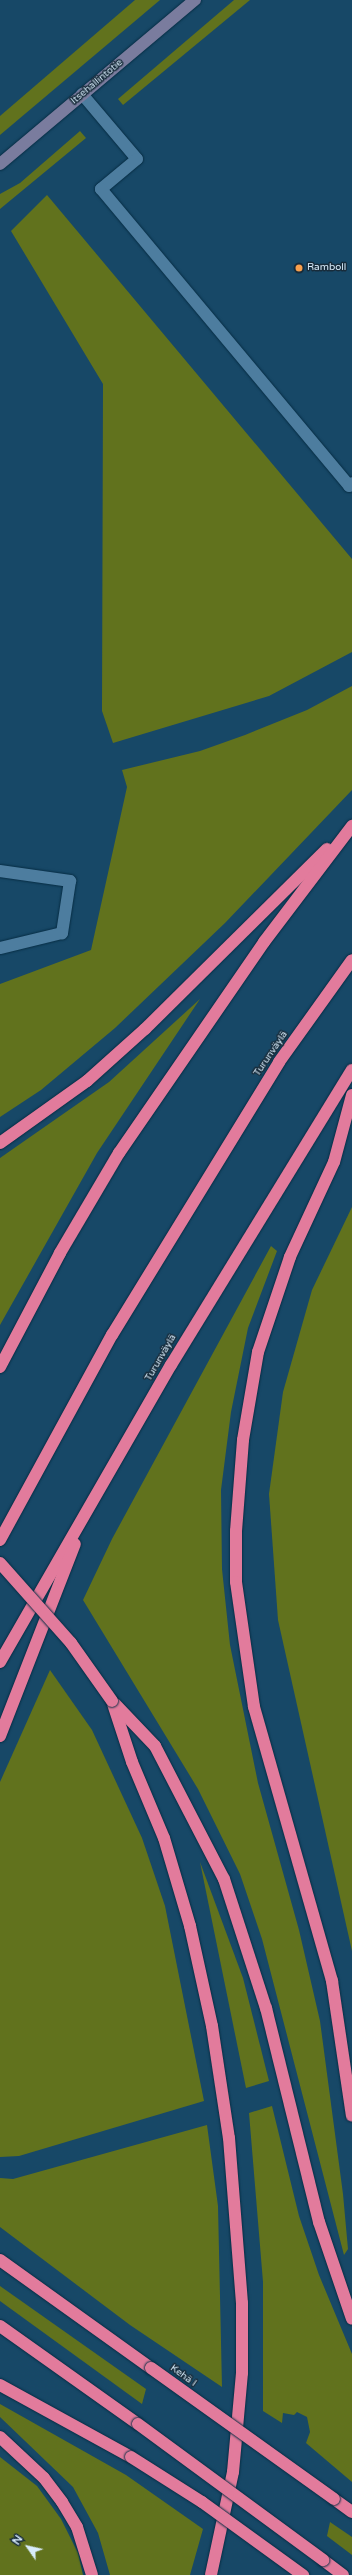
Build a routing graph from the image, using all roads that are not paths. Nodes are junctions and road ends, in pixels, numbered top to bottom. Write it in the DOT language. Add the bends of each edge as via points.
graph roads {
  1 [pos="195,0"];
  2 [pos="82,94"];
  3 [pos="0,164"];
  4 [pos="352,483"];
  5 [pos="352,825"];
  6 [pos="0,871"];
  7 [pos="0,948"];
  8 [pos="352,960"];
  9 [pos="352,1070"];
  10 [pos="352,1094"];
  11 [pos="0,1143"];
  12 [pos="0,1367"];
  13 [pos="88,1512"];
  14 [pos="0,1540"];
  15 [pos="0,1563"];
  16 [pos="0,1662"];
  17 [pos="112,1701"];
  18 [pos="0,1736"];
  19 [pos="352,2116"];
  20 [pos="0,2260"];
  21 [pos="352,2319"];
  22 [pos="0,2326"];
  23 [pos="0,2385"];
  24 [pos="0,2437"];
  25 [pos="352,2512"];
  26 [pos="92,2575"];
  27 [pos="211,2575"];
  28 [pos="303,2575"];
  29 [pos="343,2575"];
  1 -- 2 [label="main road, Itsehallintotie"];
  2 -- 3 [label="main road, Itsehallintotie"];
  2 -- 4 [label="lane" via="137,159 101,189 349,486"];
  5 -- 11 [label="highway" via="146,1029 87,1081"];
  5 -- 12 [label="highway" via="264,942 119,1153 60,1253"];
  6 -- 7 [label="lane" via="70,881 62,933"];
  8 -- 14 [label="highway, Turunväylä" via="279,1062 116,1328"];
  9 -- 13 [label="highway, Turunväylä" via="171,1365"];
  10 -- 19 [label="highway" via="334,1162 290,1257 258,1352 243,1440 236,1531 236,1582 254,1707 332,1981"];
  13 -- 16 [label="highway, Turunväylä"];
  13 -- 18 [label="highway"];
  15 -- 17 [label="highway, bridge" via="62,1633"];
  17 -- 21 [label="highway" via="155,1746 224,1879 266,2008 319,2222"];
  17 -- 27 [label="highway" via="132,1762 164,1838 190,1926 212,2026 229,2138 242,2295 242,2373 233,2472"];
  20 -- 25 [label="highway, Kehä I, bridge"];
  22 -- 29 [label="highway, bridge"];
  23 -- 28 [label="highway, bridge" via="131,2457 202,2502"];
  24 -- 26 [label="highway" via="44,2478 62,2502 77,2527"];
}
